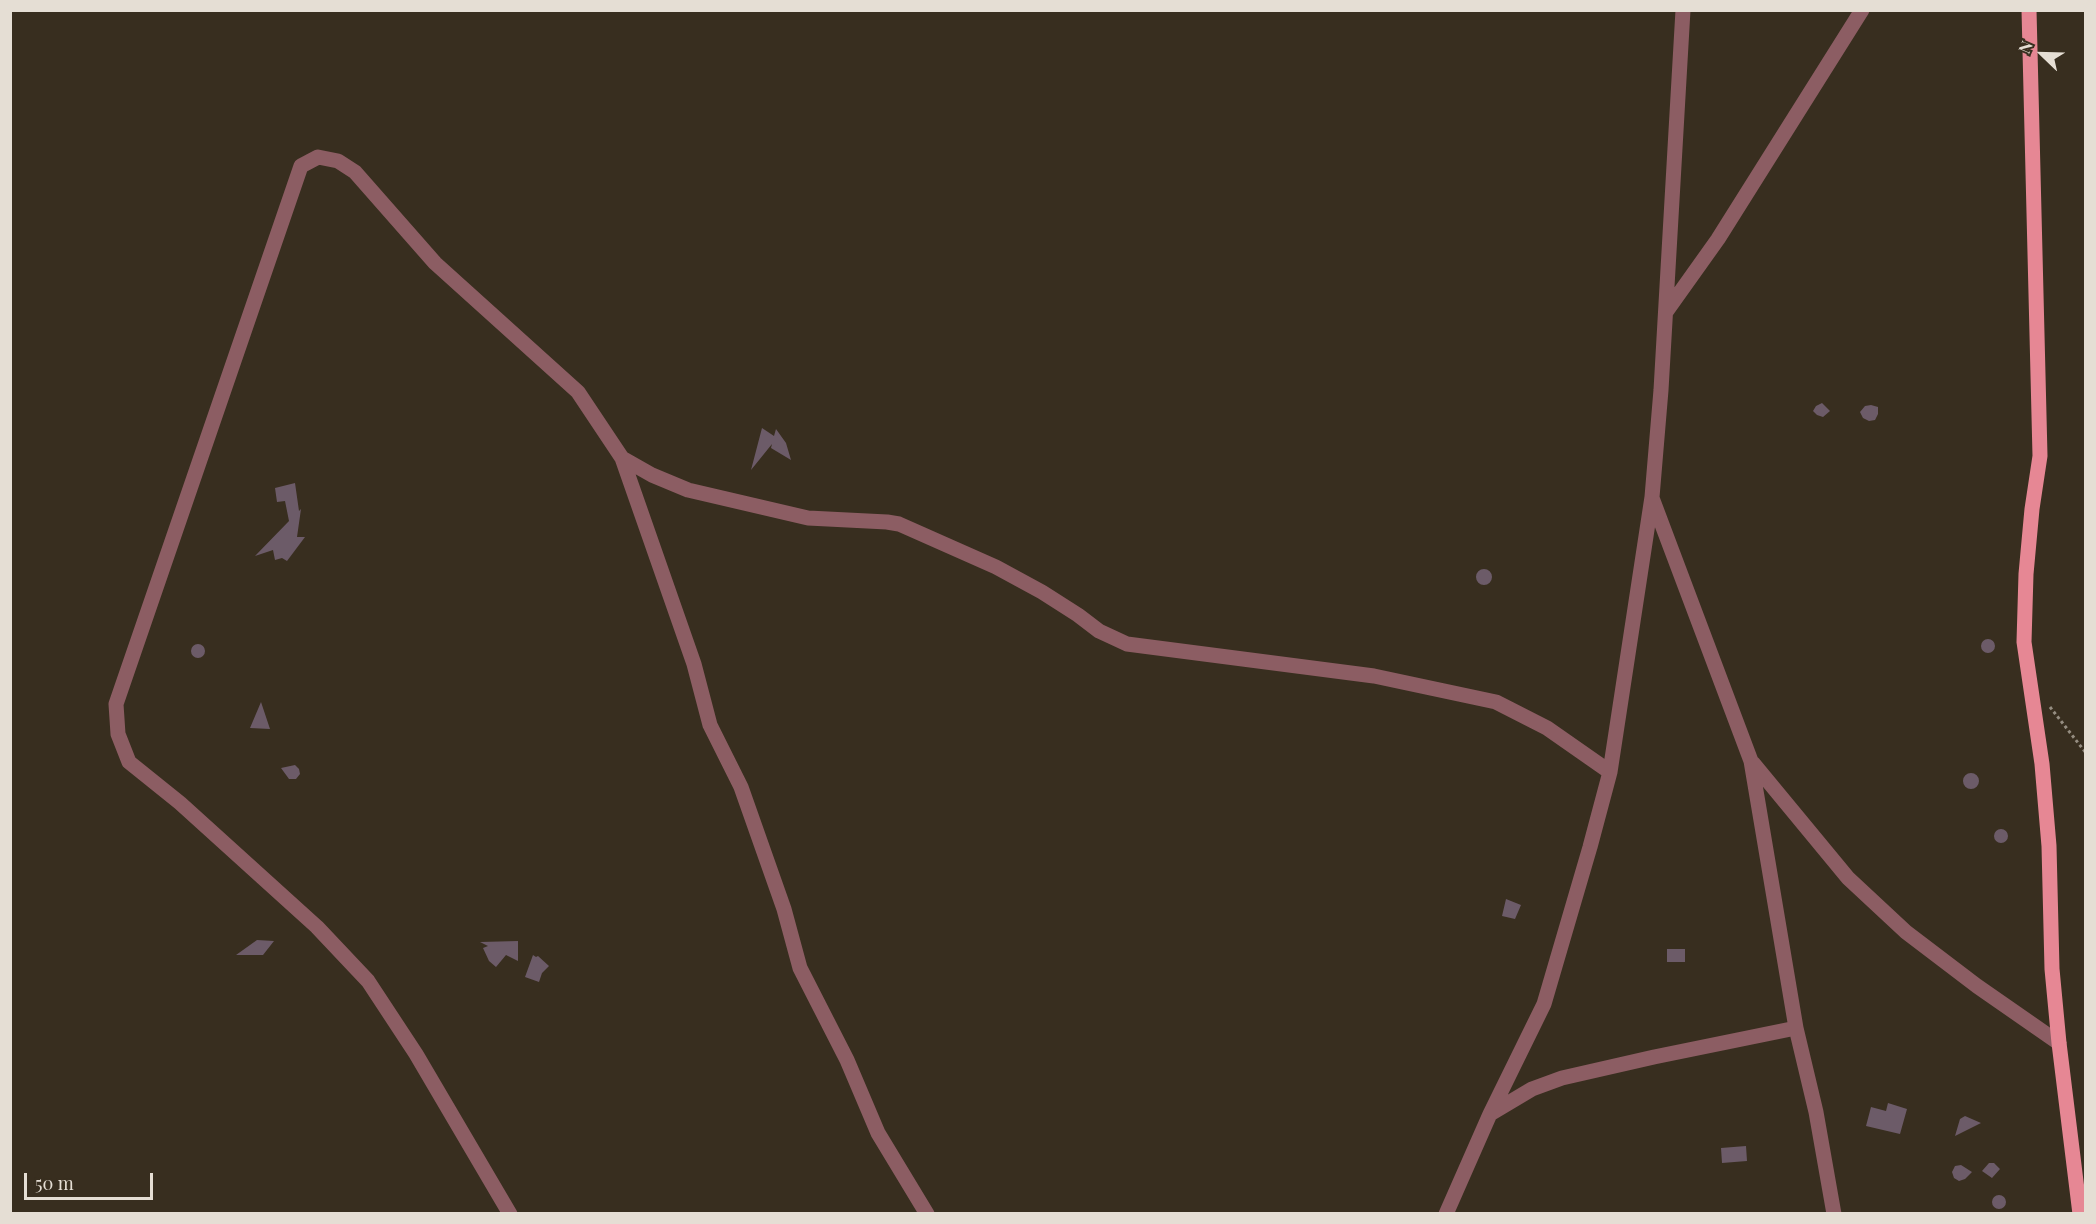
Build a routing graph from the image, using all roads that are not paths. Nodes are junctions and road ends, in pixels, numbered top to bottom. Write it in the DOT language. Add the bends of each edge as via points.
graph roads {
  1 [pos="1683,10"];
  2 [pos="1862,10"];
  3 [pos="2029,10"];
  4 [pos="1665,313"];
  5 [pos="622,458"];
  6 [pos="1652,497"];
  7 [pos="1752,761"];
  8 [pos="1610,772"];
  9 [pos="1796,1028"];
  10 [pos="2059,1043"];
  11 [pos="1490,1114"];
  12 [pos="1834,1213"];
  13 [pos="510,1214"];
  14 [pos="927,1214"];
  15 [pos="1446,1214"];
  16 [pos="2080,1214"];
  1 -- 4 [label="street"];
  2 -- 4 [label="street" via="1718,239"];
  3 -- 10 [label="main road" via="2040,456 2026,574 2024,642 2042,764"];
  4 -- 6 [label="street"];
  5 -- 8 [label="street" via="688,490 808,518 899,524 996,567 1042,592 1099,632 1127,644 1374,676 1496,702 1547,728"];
  5 -- 13 [label="street" via="578,392 435,263 355,172 338,161 318,157 301,166 116,704 118,734 129,762 309,919 368,981"];
  5 -- 14 [label="street" via="694,664 710,725 741,786 800,968 847,1060 878,1133"];
  6 -- 7 [label="street"];
  6 -- 8 [label="street"];
  7 -- 9 [label="street"];
  7 -- 10 [label="street" via="1848,878 1906,932"];
  8 -- 11 [label="street" via="1544,1004"];
  9 -- 11 [label="street" via="1562,1078 1532,1089"];
  9 -- 12 [label="street"];
  10 -- 16 [label="main road"];
  11 -- 15 [label="street"];
}
